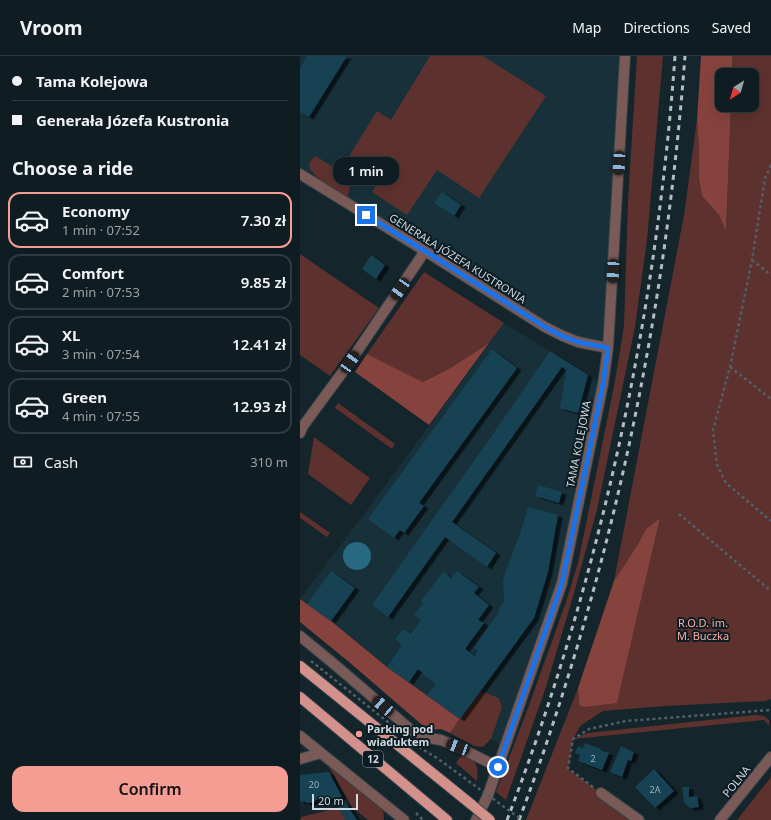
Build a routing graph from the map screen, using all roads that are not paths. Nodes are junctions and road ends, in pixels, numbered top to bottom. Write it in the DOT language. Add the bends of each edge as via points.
graph roads {
  1 [pos="625,56"];
  2 [pos="300,174"];
  3 [pos="425,251"];
  4 [pos="608,348"];
  5 [pos="300,433"];
  6 [pos="300,636"];
  7 [pos="302,668"];
  8 [pos="300,697"];
  9 [pos="300,736"];
  10 [pos="321,753"];
  11 [pos="771,757"];
  12 [pos="300,759"];
  13 [pos="498,767"];
  14 [pos="601,793"];
  15 [pos="404,820"];
  16 [pos="447,820"];
  17 [pos="476,820"];
  18 [pos="490,820"];
  19 [pos="639,820"];
  20 [pos="720,820"];
  1 -- 4 [label="street, TAMA KOLEJOWA"];
  2 -- 3 [label="street, GENERAŁA JÓZEFA KUSTRONIA"];
  3 -- 4 [label="street, GENERAŁA JÓZEFA KUSTRONIA" via="545,327 578,342"];
  3 -- 5 [label="street"];
  4 -- 13 [label="street, TAMA KOLEJOWA" via="603,384 562,583"];
  6 -- 13 [label="street" via="411,730 458,747"];
  7 -- 18 [label="main road, 12, bridge"];
  8 -- 16 [label="main road, 12"];
  9 -- 10 [label="street"];
  10 -- 12 [label="street"];
  10 -- 15 [label="street"];
  11 -- 20 [label="street, POLNA"];
  13 -- 17 [label="street, TAMA KOLEJOWA"];
  14 -- 19 [label="street"];
}
